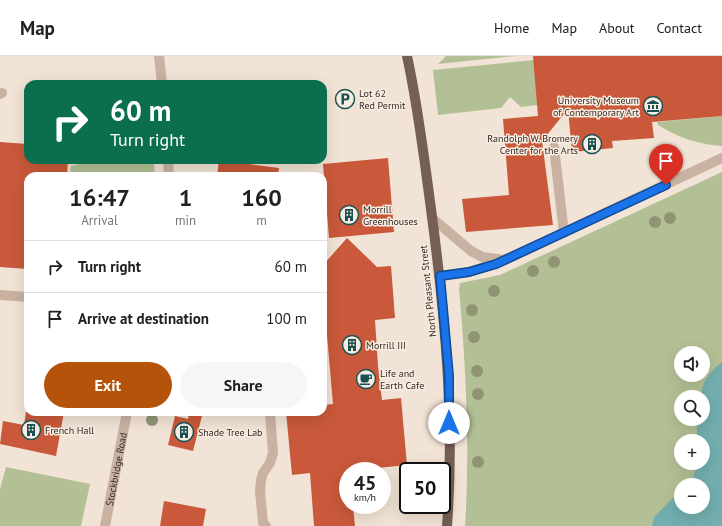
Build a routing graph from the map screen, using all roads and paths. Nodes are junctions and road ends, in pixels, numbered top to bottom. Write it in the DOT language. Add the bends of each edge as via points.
graph roads {
  1 [pos="159,56"];
  2 [pos="407,56"];
  3 [pos="162,80"];
  4 [pos="554,147"];
  5 [pos="722,158"];
  6 [pos="432,218"];
  7 [pos="564,233"];
  8 [pos="504,260"];
  9 [pos="440,276"];
  10 [pos="0,295"];
  11 [pos="24,297"];
  12 [pos="126,416"];
  13 [pos="270,416"];
  14 [pos="105,526"];
  15 [pos="266,526"];
  16 [pos="447,526"];
  1 -- 3 [label="lane"];
  2 -- 6 [label="main road, North Pleasant Street" via="417,107"];
  4 -- 7 [label="lane"];
  5 -- 7 [label="lane"];
  6 -- 8 [label="lane" via="471,251 482,257"];
  6 -- 9 [label="main road, North Pleasant Street"];
  7 -- 8 [label="lane"];
  8 -- 9 [label="lane" via="469,272"];
  9 -- 16 [label="main road, North Pleasant Street" via="449,376"];
  10 -- 11 [label="lane"];
  12 -- 14 [label="lane, Stockbridge Road"];
  13 -- 15 [label="lane" via="273,453 263,473 260,491 263,523"];
}
